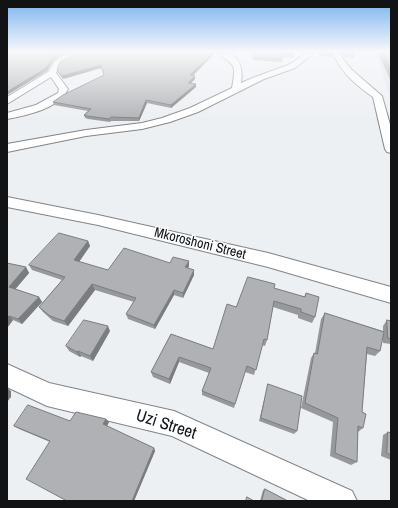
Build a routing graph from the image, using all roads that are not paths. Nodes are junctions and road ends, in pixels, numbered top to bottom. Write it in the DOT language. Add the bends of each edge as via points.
graph roads {
  1 [pos="48,76"];
  2 [pos="54,76"];
  3 [pos="238,76"];
  4 [pos="268,76"];
  5 [pos="353,76"];
  6 [pos="236,89"];
  7 [pos="7,101"];
  8 [pos="7,116"];
  9 [pos="388,125"];
  10 [pos="7,148"];
  11 [pos="391,150"];
  12 [pos="7,202"];
  13 [pos="391,295"];
  14 [pos="7,375"];
  15 [pos="342,501"];
  1 -- 7 [label="street"];
  2 -- 8 [label="street" via="64,89 63,93 32,110"];
  3 -- 6 [label="street"];
  4 -- 6 [label="street"];
  5 -- 9 [label="street" via="377,96"];
  6 -- 10 [label="street" via="194,110 166,120"];
  9 -- 11 [label="street"];
  12 -- 13 [label="street, Mkoroshoni Street" via="98,220 260,258"];
  14 -- 15 [label="street, Uzi Street" via="47,394 174,424"];
}
